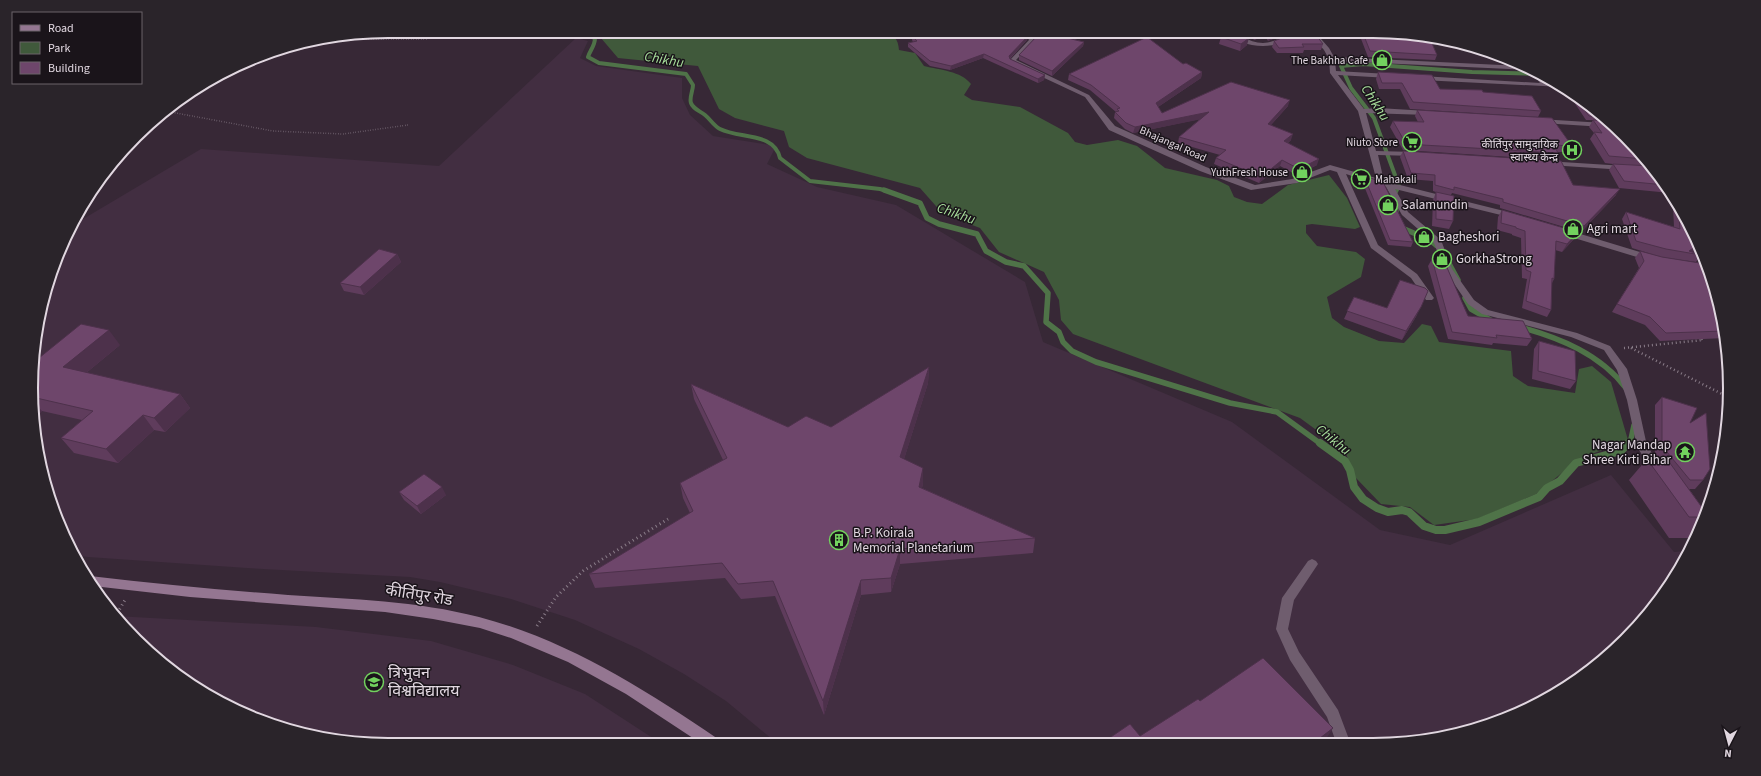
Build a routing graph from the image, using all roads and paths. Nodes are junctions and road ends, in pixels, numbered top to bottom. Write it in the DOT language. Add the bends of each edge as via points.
graph roads {
  1 [pos="427,38"];
  2 [pos="1031,38"];
  3 [pos="1239,38"];
  4 [pos="1286,38"];
  5 [pos="1317,38"];
  6 [pos="374,39"];
  7 [pos="1332,59"];
  8 [pos="1512,67"];
  9 [pos="1333,73"];
  10 [pos="1396,76"];
  11 [pos="1412,77"];
  12 [pos="1546,85"];
  13 [pos="1362,111"];
  14 [pos="172,112"];
  15 [pos="1433,114"];
  16 [pos="1535,120"];
  17 [pos="1603,124"];
  18 [pos="408,125"];
  19 [pos="1373,153"];
  20 [pos="1423,154"];
  21 [pos="1539,162"];
  22 [pos="1632,168"];
  23 [pos="1340,170"];
  24 [pos="1385,184"];
  25 [pos="1523,219"];
  26 [pos="1558,230"];
  27 [pos="1660,260"];
  28 [pos="1429,298"];
  29 [pos="1699,336"];
  30 [pos="1607,348"];
  31 [pos="1630,348"];
  32 [pos="1723,394"];
  33 [pos="1666,479"];
  34 [pos="668,519"];
  35 [pos="1312,564"];
  36 [pos="98,583"];
  37 [pos="528,640"];
  38 [pos="704,738"];
  39 [pos="1342,738"];
  1 -- 6 [label="path"];
  2 -- 23 [label="street, Bhajangal Road" via="1032,40 1012,61 1087,96 1112,128 1176,158 1254,188 1294,181 1330,167"];
  3 -- 4 [label="street" via="1249,43 1272,46"];
  5 -- 7 [label="street"];
  7 -- 8 [label="street"];
  7 -- 9 [label="street"];
  9 -- 10 [label="street"];
  9 -- 13 [label="street"];
  11 -- 12 [label="street"];
  13 -- 15 [label="street"];
  13 -- 19 [label="street"];
  14 -- 18 [label="path" via="273,131 343,134"];
  16 -- 17 [label="street"];
  19 -- 20 [label="street"];
  19 -- 24 [label="street"];
  21 -- 22 [label="street"];
  23 -- 24 [label="street, Bhajangal Road"];
  23 -- 28 [label="street" via="1374,246 1414,276"];
  24 -- 25 [label="street, Bhajangal Road"];
  24 -- 30 [label="street" via="1405,213 1438,242 1448,269 1471,302 1485,312 1574,335"];
  26 -- 27 [label="street"];
  29 -- 31 [label="path" via="1703,340"];
  30 -- 31 [label="path"];
  30 -- 33 [label="street" via="1622,369 1642,447"];
  31 -- 32 [label="path"];
  34 -- 37 [label="path" via="582,571 556,597"];
  35 -- 39 [label="street" via="1288,598 1282,629 1294,656 1333,714"];
  36 -- 37 [label="street, कीर्तिपुर रोड" via="189,592 374,604 432,612 481,624"];
  37 -- 38 [label="street, कीर्तिपुर रोड" via="570,657 609,678"];
}
